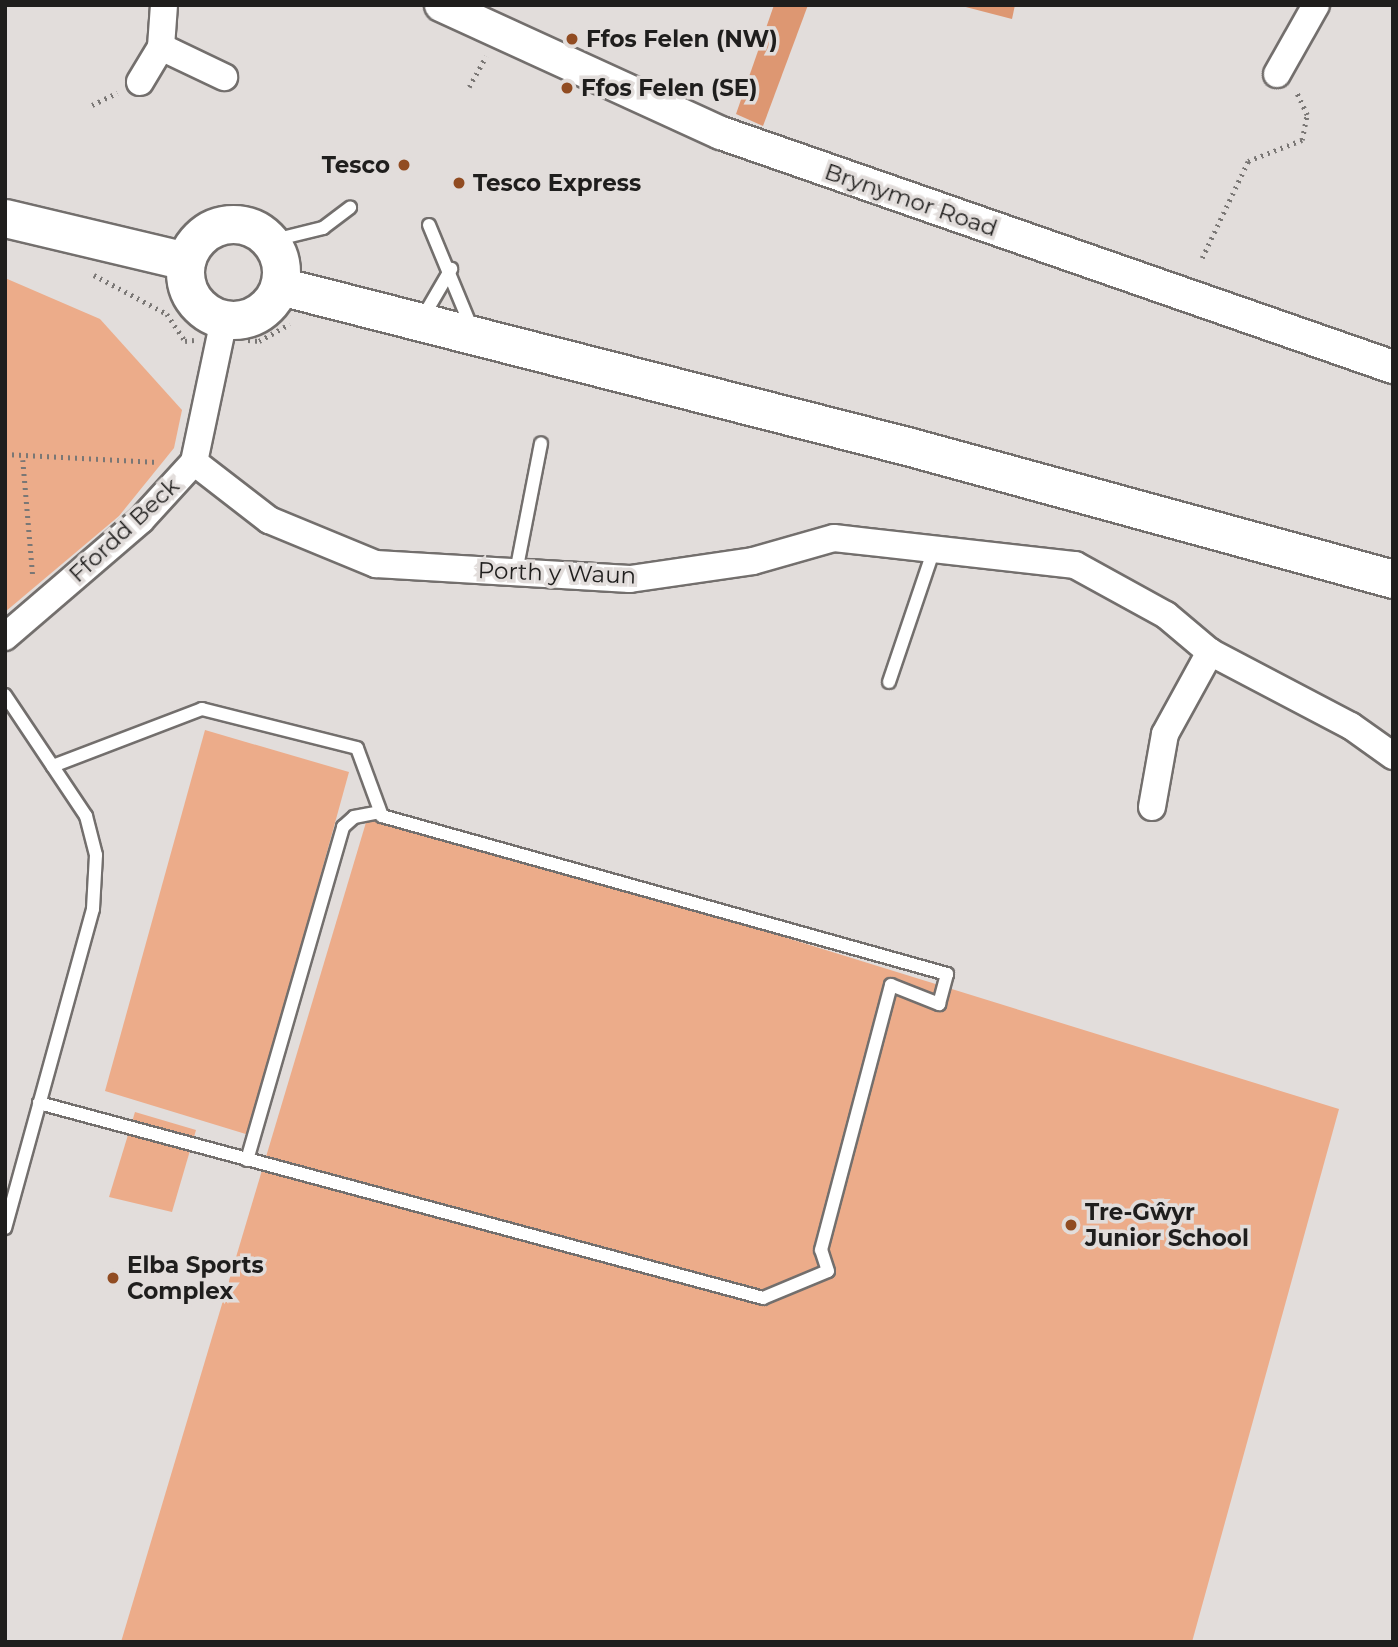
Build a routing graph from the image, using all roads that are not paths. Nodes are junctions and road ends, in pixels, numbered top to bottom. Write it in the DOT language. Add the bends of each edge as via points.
graph roads {
  1 [pos="164,5"];
  2 [pos="441,5"];
  3 [pos="1316,5"];
  4 [pos="161,47"];
  5 [pos="224,77"];
  6 [pos="1286,80"];
  7 [pos="140,82"];
  8 [pos="350,208"];
  9 [pos="5,218"];
  10 [pos="429,225"];
  11 [pos="270,241"];
  12 [pos="186,261"];
  13 [pos="451,269"];
  14 [pos="280,286"];
  15 [pos="224,320"];
  16 [pos="421,320"];
  17 [pos="474,333"];
  18 [pos="1393,367"];
  19 [pos="541,443"];
  20 [pos="194,462"];
  21 [pos="934,549"];
  22 [pos="516,572"];
  23 [pos="1393,579"];
  24 [pos="5,637"];
  25 [pos="1210,652"];
  26 [pos="889,682"];
  27 [pos="5,695"];
  28 [pos="1393,756"];
  29 [pos="53,766"];
  30 [pos="1152,807"];
  31 [pos="380,812"];
  32 [pos="39,1103"];
  33 [pos="247,1160"];
  34 [pos="5,1228"];
  1 -- 4 [label="street"];
  2 -- 18 [label="street, Brynymor Road" via="721,133"];
  3 -- 6 [label="street"];
  4 -- 5 [label="street"];
  4 -- 7 [label="street"];
  8 -- 11 [label="lane" via="323,228"];
  9 -- 12 [label="main road"];
  10 -- 13 [label="lane"];
  11 -- 12 [label="main road" via="245,226 222,226 202,236"];
  11 -- 14 [label="main road" via="282,270"];
  12 -- 15 [label="main road" via="185,277 197,305"];
  13 -- 16 [label="lane"];
  13 -- 17 [label="lane"];
  14 -- 15 [label="main road" via="265,310"];
  14 -- 16 [label="main road"];
  15 -- 20 [label="street, Ffordd Beck"];
  16 -- 17 [label="main road"];
  17 -- 23 [label="main road"];
  19 -- 22 [label="lane"];
  20 -- 22 [label="street, Porth y Waun" via="269,520 376,564"];
  20 -- 24 [label="street, Ffordd Beck" via="141,520"];
  21 -- 22 [label="street, Porth y Waun" via="834,538 753,561 630,579"];
  21 -- 25 [label="street, Porth y Waun" via="1075,565 1166,615"];
  21 -- 26 [label="lane"];
  25 -- 28 [label="street, Porth y Waun" via="1352,726"];
  25 -- 30 [label="street" via="1165,734"];
  27 -- 29 [label="lane"];
  29 -- 31 [label="lane" via="202,709 357,748"];
  29 -- 32 [label="lane" via="86,816 96,855 93,909"];
  31 -- 33 [label="lane" via="354,817 343,827"];
  31 -- 33 [label="lane" via="947,974 939,1004 891,985 821,1250 828,1271 763,1298"];
  32 -- 33 [label="lane"];
  32 -- 34 [label="lane"];
}
